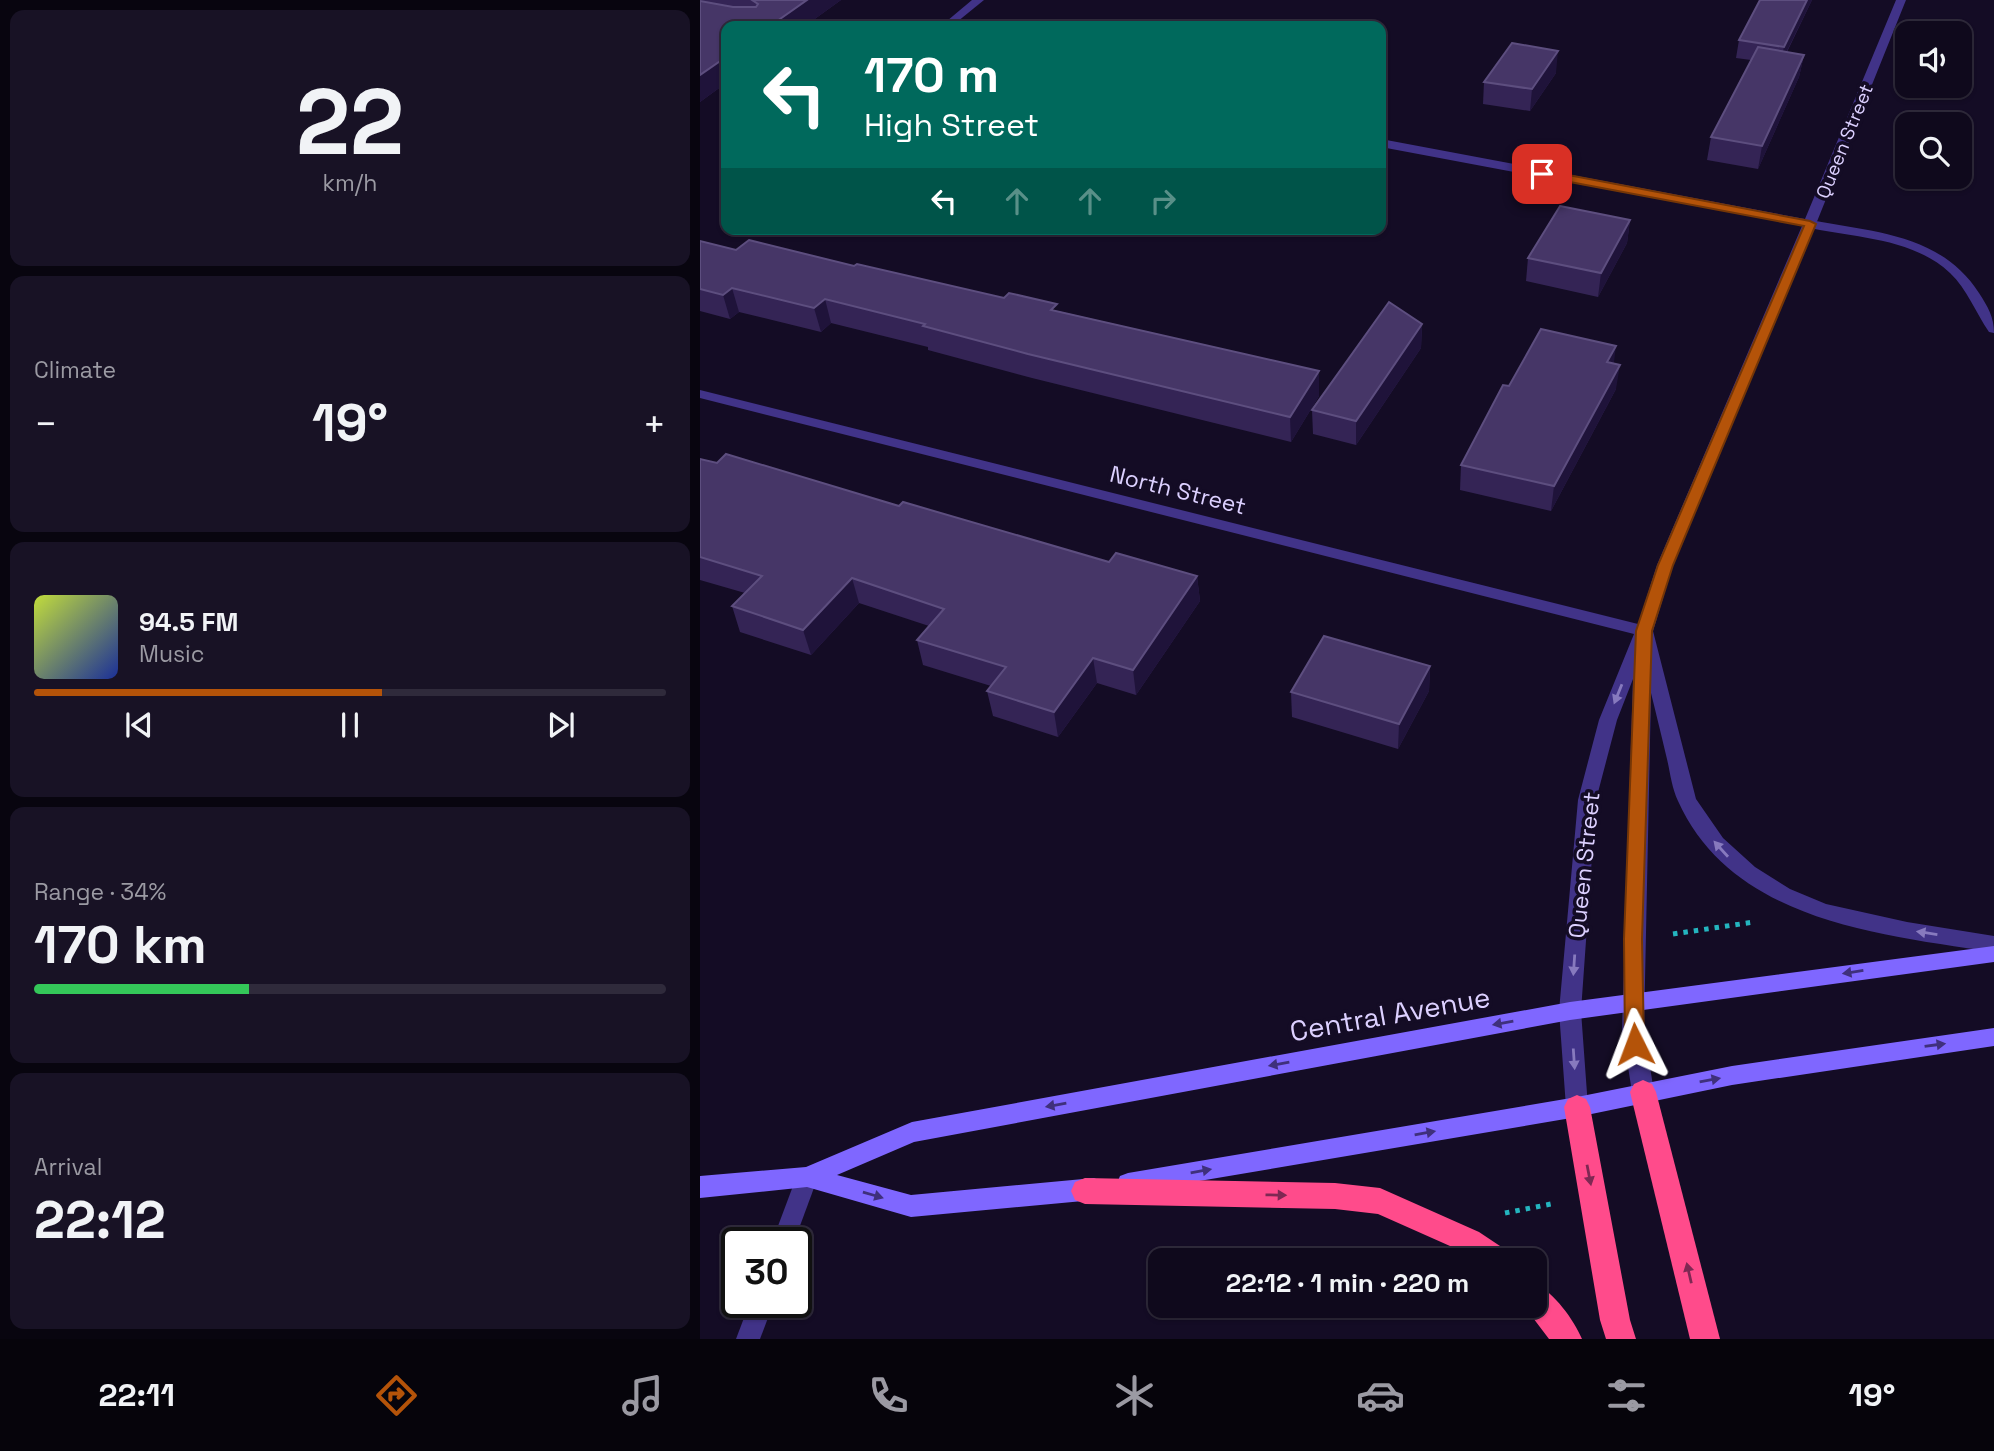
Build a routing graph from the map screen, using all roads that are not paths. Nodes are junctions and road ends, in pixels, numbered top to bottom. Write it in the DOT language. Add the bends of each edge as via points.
graph roads {
  1 [pos="979,0"];
  2 [pos="1901,0"];
  3 [pos="952,21"];
  4 [pos="1386,144"];
  5 [pos="1810,224"];
  6 [pos="1994,330"];
  7 [pos="700,394"];
  8 [pos="1644,631"];
  9 [pos="1994,944"];
  10 [pos="1994,954"];
  11 [pos="1633,1004"];
  12 [pos="1570,1011"];
  13 [pos="1994,1037"];
  14 [pos="1643,1091"];
  15 [pos="1577,1107"];
  16 [pos="807,1177"];
  17 [pos="700,1187"];
  18 [pos="1086,1191"];
  19 [pos="789,1227"];
  20 [pos="1479,1248"];
  21 [pos="1547,1313"];
  22 [pos="756,1318"];
  23 [pos="748,1339"];
  24 [pos="1567,1339"];
  25 [pos="1621,1339"];
  26 [pos="1705,1339"];
  1 -- 3 [label="street"];
  2 -- 5 [label="street, Queen Street"];
  4 -- 5 [label="street"];
  5 -- 6 [label="street" via="1910,245 1935,256 1962,279"];
  5 -- 8 [label="street, Queen Street" via="1665,565"];
  7 -- 8 [label="street, North Street"];
  9 -- 8 [label="street, one-way" via="1814,910 1758,881 1721,851 1688,803"];
  8 -- 11 [label="street, Queen Street"];
  8 -- 12 [label="street, Queen Street, one-way" via="1608,720 1587,800"];
  10 -- 11 [label="main road, Central Avenue, one-way"];
  11 -- 12 [label="main road, Central Avenue"];
  11 -- 14 [label="street, Queen Street"];
  12 -- 15 [label="street, Queen Street, one-way"];
  12 -- 16 [label="main road, Central Avenue, one-way" via="912,1132"];
  14 -- 13 [label="main road, Central Avenue, one-way"];
  14 -- 15 [label="main road, Central Avenue"];
  26 -- 14 [label="highway, one-way"];
  18 -- 15 [label="main road, Central Avenue, one-way"];
  15 -- 25 [label="highway, one-way"];
  16 -- 17 [label="main road, Central Avenue"];
  16 -- 18 [label="main road, Central Avenue, one-way" via="911,1206"];
  16 -- 19 [label="street"];
  18 -- 20 [label="highway, one-way" via="1380,1201"];
  21 -- 24 [label="highway"];
  22 -- 23 [label="street"];
}
